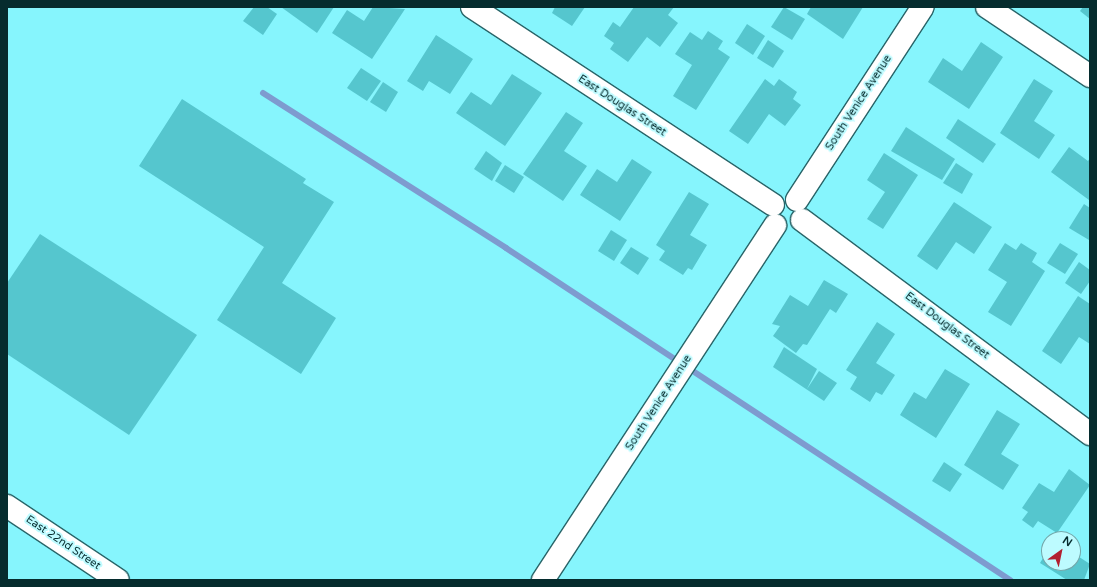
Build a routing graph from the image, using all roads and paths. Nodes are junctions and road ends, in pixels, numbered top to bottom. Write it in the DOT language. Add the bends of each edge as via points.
graph roads {
  1 [pos="472,7"];
  2 [pos="923,7"];
  3 [pos="987,7"];
  4 [pos="1090,76"];
  5 [pos="800,210"];
  6 [pos="774,215"];
  7 [pos="1090,434"];
  8 [pos="7,506"];
  9 [pos="118,580"];
  10 [pos="543,580"];
  1 -- 6 [label="street, East Douglas Street"];
  2 -- 5 [label="street, South Venice Avenue"];
  3 -- 4 [label="street"];
  5 -- 6 [label="street" via="786,197"];
  5 -- 6 [label="street" via="790,230"];
  5 -- 7 [label="street, East Douglas Street"];
  6 -- 10 [label="street, South Venice Avenue"];
  8 -- 9 [label="street, East 22nd Street"];
}
